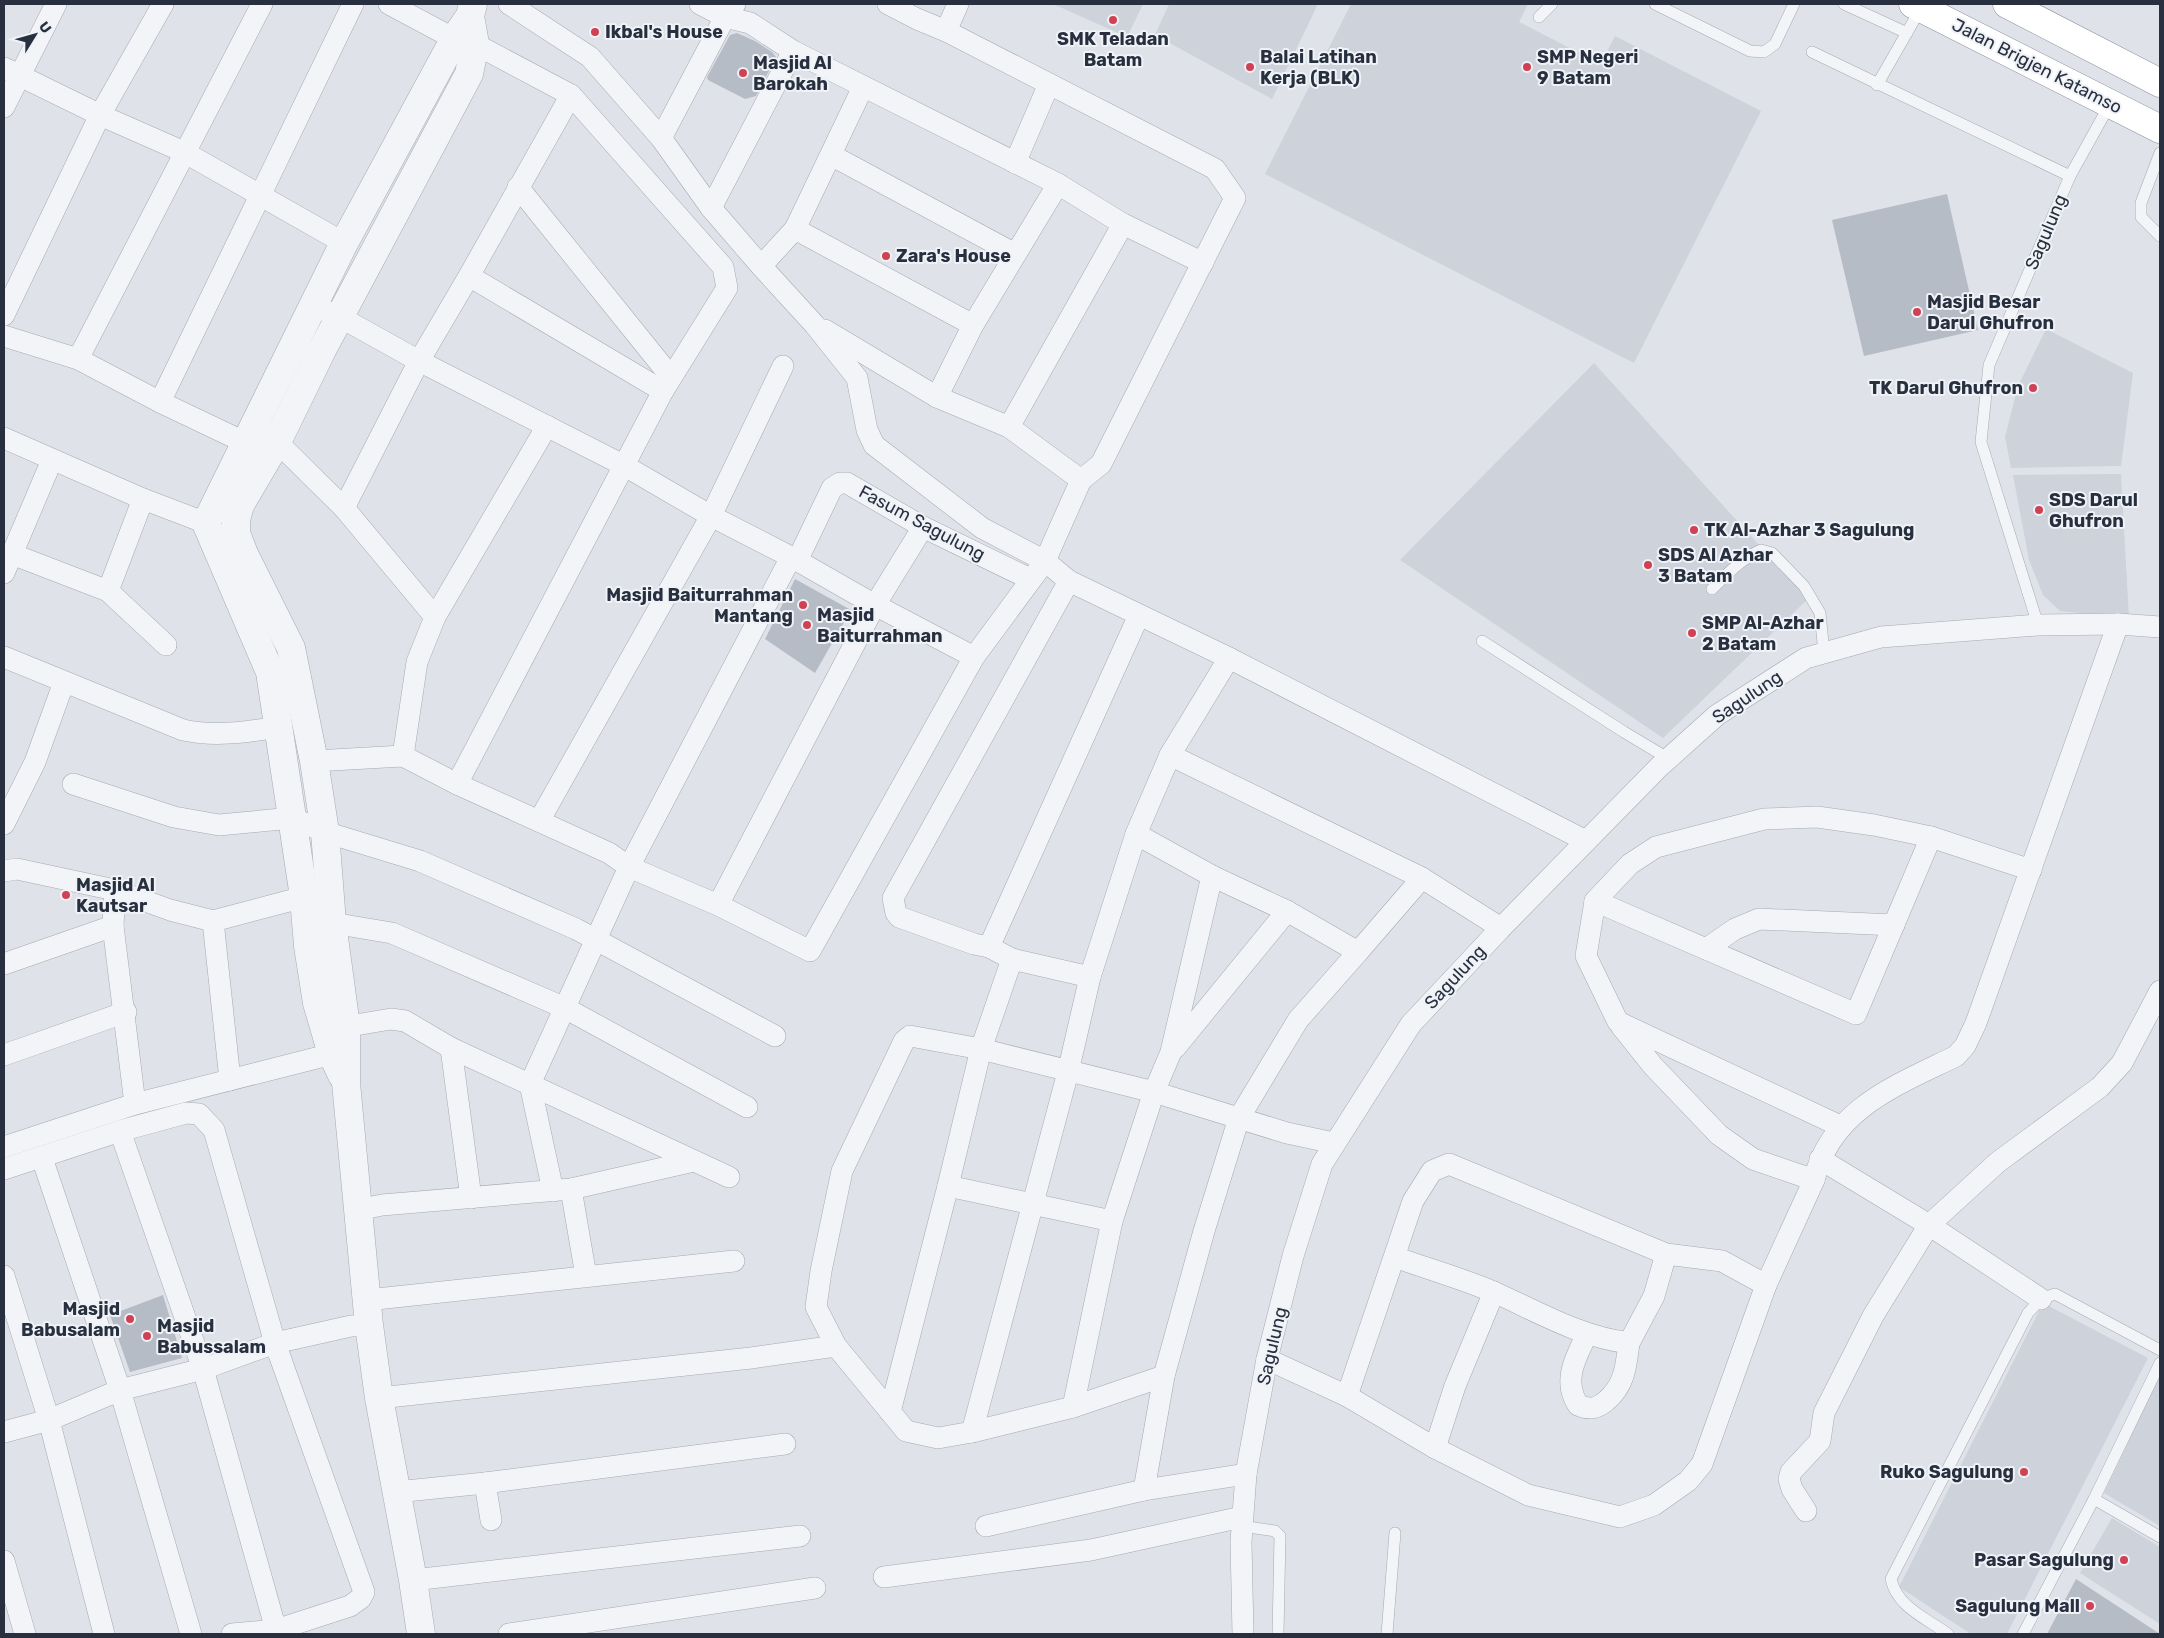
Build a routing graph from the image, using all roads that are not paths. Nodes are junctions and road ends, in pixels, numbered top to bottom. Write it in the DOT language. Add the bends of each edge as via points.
graph roads {
  1 [pos="56,4"];
  2 [pos="164,4"];
  3 [pos="262,4"];
  4 [pos="353,4"];
  5 [pos="389,4"];
  6 [pos="509,4"];
  7 [pos="700,4"];
  8 [pos="888,4"];
  9 [pos="958,4"];
  10 [pos="1552,4"];
  11 [pos="1655,4"];
  12 [pos="1794,4"];
  13 [pos="1844,4"];
  14 [pos="2007,4"];
  15 [pos="1917,6"];
  16 [pos="472,10"];
  17 [pos="730,10"];
  18 [pos="1539,17"];
  19 [pos="946,31"];
  20 [pos="1907,33"];
  21 [pos="458,47"];
  22 [pos="793,51"];
  23 [pos="1812,52"];
  24 [pos="12,72"];
  25 [pos="2160,83"];
  26 [pos="1049,84"];
  27 [pos="1877,85"];
  28 [pos="863,86"];
  29 [pos="570,94"];
  30 [pos="2110,104"];
  31 [pos="4,107"];
  32 [pos="100,115"];
  33 [pos="2160,129"];
  34 [pos="661,138"];
  35 [pos="184,152"];
  36 [pos="2160,154"];
  37 [pos="831,155"];
  38 [pos="1015,163"];
  39 [pos="2070,176"];
  40 [pos="1058,184"];
  41 [pos="518,187"];
  42 [pos="262,195"];
  43 [pos="711,208"];
  44 [pos="1123,224"];
  45 [pos="796,229"];
  46 [pos="2160,236"];
  47 [pos="344,243"];
  48 [pos="1014,254"];
  49 [pos="1203,263"];
  50 [pos="761,266"];
  51 [pos="469,276"];
  52 [pos="313,306"];
  53 [pos="4,316"];
  54 [pos="340,317"];
  55 [pos="814,324"];
  56 [pos="973,325"];
  57 [pos="6,342"];
  58 [pos="78,359"];
  59 [pos="419,361"];
  60 [pos="783,366"];
  61 [pos="667,384"];
  62 [pos="937,396"];
  63 [pos="160,402"];
  64 [pos="547,426"];
  65 [pos="1009,427"];
  66 [pos="250,430"];
  67 [pos="4,438"];
  68 [pos="277,442"];
  69 [pos="52,460"];
  70 [pos="625,466"];
  71 [pos="244,472"];
  72 [pos="1081,480"];
  73 [pos="143,499"];
  74 [pos="344,508"];
  75 [pos="710,516"];
  76 [pos="206,523"];
  77 [pos="923,527"];
  78 [pos="794,559"];
  79 [pos="1045,561"];
  80 [pos="8,564"];
  81 [pos="1030,579"];
  82 [pos="1070,582"];
  83 [pos="1712,589"];
  84 [pos="108,591"];
  85 [pos="875,604"];
  86 [pos="1139,615"];
  87 [pos="435,618"];
  88 [pos="2118,624"];
  89 [pos="2038,625"];
  90 [pos="2160,627"];
  91 [pos="1482,641"];
  92 [pos="166,644"];
  93 [pos="1824,653"];
  94 [pos="4,657"];
  95 [pos="974,657"];
  96 [pos="1229,658"];
  97 [pos="64,682"];
  98 [pos="279,727"];
  99 [pos="403,756"];
  100 [pos="1170,756"];
  101 [pos="1669,759"];
  102 [pos="314,761"];
  103 [pos="73,784"];
  104 [pos="456,784"];
  105 [pos="292,818"];
  106 [pos="539,821"];
  107 [pos="4,824"];
  108 [pos="325,832"];
  109 [pos="1136,834"];
  110 [pos="1931,837"];
  111 [pos="1586,841"];
  112 [pos="630,867"];
  113 [pos="2030,870"];
  114 [pos="4,871"];
  115 [pos="1212,876"];
  116 [pos="1422,878"];
  117 [pos="116,890"];
  118 [pos="304,897"];
  119 [pos="1595,901"];
  120 [pos="718,906"];
  121 [pos="1287,911"];
  122 [pos="213,921"];
  123 [pos="332,923"];
  124 [pos="1894,925"];
  125 [pos="114,926"];
  126 [pos="1501,928"];
  127 [pos="596,940"];
  128 [pos="989,947"];
  129 [pos="1706,949"];
  130 [pos="1358,952"];
  131 [pos="1012,959"];
  132 [pos="4,964"];
  133 [pos="1090,977"];
  134 [pos="2160,991"];
  135 [pos="565,1008"];
  136 [pos="126,1012"];
  137 [pos="1618,1022"];
  138 [pos="775,1036"];
  139 [pos="337,1040"];
  140 [pos="451,1048"];
  141 [pos="981,1048"];
  142 [pos="1172,1052"];
  143 [pos="4,1055"];
  144 [pos="1068,1072"];
  145 [pos="230,1080"];
  146 [pos="530,1084"];
  147 [pos="1154,1092"];
  148 [pos="135,1104"];
  149 [pos="748,1107"];
  150 [pos="1238,1118"];
  151 [pos="1840,1126"];
  152 [pos="120,1131"];
  153 [pos="1334,1142"];
  154 [pos="4,1147"];
  155 [pos="42,1158"];
  156 [pos="1820,1159"];
  157 [pos="694,1161"];
  158 [pos="4,1169"];
  159 [pos="729,1177"];
  160 [pos="1814,1180"];
  161 [pos="948,1186"];
  162 [pos="562,1190"];
  163 [pos="471,1198"];
  164 [pos="1034,1203"];
  165 [pos="358,1210"];
  166 [pos="1112,1221"];
  167 [pos="1929,1225"];
  168 [pos="1666,1254"];
  169 [pos="1395,1257"];
  170 [pos="734,1261"];
  171 [pos="4,1276"];
  172 [pos="586,1276"];
  173 [pos="1766,1285"];
  174 [pos="1494,1292"];
  175 [pos="2041,1299"];
  176 [pos="368,1313"];
  177 [pos="1587,1334"];
  178 [pos="275,1343"];
  179 [pos="1629,1343"];
  180 [pos="836,1346"];
  181 [pos="2160,1350"];
  182 [pos="1267,1359"];
  183 [pos="2160,1363"];
  184 [pos="203,1369"];
  185 [pos="1164,1376"];
  186 [pos="120,1390"];
  187 [pos="1347,1396"];
  188 [pos="378,1398"];
  189 [pos="1073,1407"];
  190 [pos="890,1412"];
  191 [pos="49,1420"];
  192 [pos="4,1432"];
  193 [pos="972,1432"];
  194 [pos="785,1444"];
  195 [pos="1435,1448"];
  196 [pos="1246,1474"];
  197 [pos="486,1483"];
  198 [pos="1144,1490"];
  199 [pos="396,1492"];
  200 [pos="2094,1499"];
  201 [pos="1806,1511"];
  202 [pos="491,1520"];
  203 [pos="1242,1521"];
  204 [pos="986,1526"];
  205 [pos="1395,1533"];
  206 [pos="800,1536"];
  207 [pos="2160,1537"];
  208 [pos="4,1561"];
  209 [pos="884,1577"];
  210 [pos="413,1580"];
  211 [pos="815,1588"];
  212 [pos="276,1630"];
  213 [pos="1238,1633"];
  214 [pos="25,1634"];
  215 [pos="104,1634"];
  216 [pos="192,1634"];
  217 [pos="232,1634"];
  218 [pos="420,1634"];
  219 [pos="509,1634"];
  220 [pos="1278,1634"];
  221 [pos="1387,1634"];
  222 [pos="1948,1634"];
  223 [pos="2023,1634"];
  1 -- 24 [label="street"];
  2 -- 32 [label="street"];
  3 -- 35 [label="street"];
  4 -- 42 [label="street"];
  5 -- 21 [label="street"];
  6 -- 34 [label="street" via="590,57"];
  7 -- 17 [label="street"];
  8 -- 19 [label="street"];
  9 -- 19 [label="street"];
  10 -- 18 [label="lane"];
  11 -- 12 [label="lane" via="1750,51 1764,52 1774,44"];
  13 -- 20 [label="lane"];
  14 -- 25 [label="highway"];
  15 -- 20 [label="lane"];
  15 -- 30 [label="highway, Jalan Brigjen Katamso"];
  16 -- 21 [label="street"];
  17 -- 22 [label="street"];
  17 -- 34 [label="street"];
  19 -- 26 [label="street"];
  20 -- 27 [label="lane"];
  21 -- 29 [label="street"];
  21 -- 47 [label="street"];
  21 -- 54 [label="street" via="469,74"];
  22 -- 28 [label="street"];
  22 -- 43 [label="street"];
  23 -- 27 [label="lane"];
  24 -- 31 [label="street"];
  24 -- 32 [label="street"];
  26 -- 38 [label="street"];
  26 -- 49 [label="street" via="1215,169 1235,198"];
  27 -- 39 [label="lane"];
  28 -- 37 [label="street"];
  28 -- 38 [label="street"];
  29 -- 41 [label="street"];
  29 -- 61 [label="street" via="723,267 727,288"];
  30 -- 33 [label="highway, Jalan Brigjen Katamso"];
  30 -- 39 [label="lane, Sagulung"];
  32 -- 35 [label="street"];
  32 -- 53 [label="street"];
  34 -- 43 [label="street"];
  35 -- 42 [label="street"];
  35 -- 58 [label="street"];
  36 -- 46 [label="lane" via="2141,203 2141,217"];
  37 -- 45 [label="street"];
  37 -- 48 [label="street"];
  38 -- 40 [label="street"];
  39 -- 89 [label="lane, Sagulung" via="1989,365 1981,442"];
  40 -- 44 [label="street"];
  40 -- 48 [label="street"];
  41 -- 51 [label="street"];
  41 -- 61 [label="street"];
  42 -- 47 [label="street"];
  42 -- 63 [label="street"];
  43 -- 50 [label="street"];
  44 -- 49 [label="street"];
  44 -- 65 [label="street"];
  45 -- 50 [label="street"];
  45 -- 56 [label="street"];
  47 -- 52 [label="street"];
  48 -- 56 [label="street"];
  49 -- 72 [label="street" via="1101,464"];
  50 -- 55 [label="street"];
  51 -- 59 [label="street"];
  51 -- 61 [label="street"];
  52 -- 54 [label="street"];
  52 -- 66 [label="street"];
  54 -- 59 [label="street"];
  54 -- 68 [label="street"];
  55 -- 62 [label="street"];
  55 -- 79 [label="street" via="858,378 867,430 874,445 982,528"];
  56 -- 62 [label="street"];
  57 -- 58 [label="street"];
  58 -- 63 [label="street"];
  59 -- 64 [label="street"];
  59 -- 74 [label="street"];
  60 -- 75 [label="street"];
  61 -- 70 [label="street"];
  62 -- 65 [label="street"];
  63 -- 66 [label="street"];
  64 -- 70 [label="street"];
  64 -- 87 [label="street"];
  65 -- 72 [label="street"];
  66 -- 68 [label="street"];
  66 -- 71 [label="street"];
  67 -- 69 [label="street"];
  68 -- 71 [label="street"];
  68 -- 74 [label="street"];
  69 -- 73 [label="street"];
  69 -- 80 [label="street"];
  70 -- 75 [label="street"];
  70 -- 104 [label="street"];
  71 -- 76 [label="street"];
  71 -- 102 [label="street" via="236,532 291,648"];
  72 -- 79 [label="street"];
  73 -- 76 [label="street"];
  73 -- 84 [label="street"];
  74 -- 87 [label="street"];
  75 -- 78 [label="street"];
  75 -- 106 [label="street"];
  76 -- 98 [label="street" via="270,672"];
  77 -- 78 [label="street, Fasum Sagulung" via="846,483 840,483 832,488"];
  77 -- 81 [label="street, Fasum Sagulung"];
  77 -- 85 [label="street"];
  78 -- 85 [label="street"];
  78 -- 112 [label="street"];
  79 -- 81 [label="street"];
  79 -- 82 [label="street"];
  80 -- 84 [label="street"];
  81 -- 95 [label="street"];
  82 -- 86 [label="street"];
  82 -- 128 [label="street" via="893,898 899,917"];
  83 -- 93 [label="lane" via="1750,554 1761,550 1772,553 1804,586 1820,614"];
  84 -- 92 [label="street"];
  85 -- 95 [label="street"];
  85 -- 120 [label="street"];
  86 -- 96 [label="street"];
  86 -- 128 [label="street"];
  87 -- 99 [label="street" via="418,662"];
  88 -- 89 [label="street, Sagulung"];
  88 -- 90 [label="street, Sagulung"];
  88 -- 113 [label="street"];
  89 -- 93 [label="street, Sagulung" via="1881,637"];
  91 -- 101 [label="lane"];
  93 -- 101 [label="street, Sagulung" via="1806,658 1717,716"];
  94 -- 97 [label="street"];
  95 -- 120 [label="street" via="810,951"];
  96 -- 100 [label="street"];
  96 -- 111 [label="street"];
  97 -- 98 [label="street" via="190,732 236,733"];
  97 -- 107 [label="street" via="34,762"];
  98 -- 105 [label="street"];
  99 -- 102 [label="street"];
  99 -- 104 [label="street"];
  100 -- 109 [label="street"];
  100 -- 116 [label="street"];
  101 -- 111 [label="street, Sagulung"];
  102 -- 108 [label="street"];
  103 -- 105 [label="street" via="174,817 219,825"];
  104 -- 106 [label="street"];
  105 -- 108 [label="street"];
  105 -- 118 [label="street"];
  106 -- 112 [label="street" via="609,853"];
  108 -- 123 [label="street"];
  108 -- 127 [label="street" via="420,862"];
  109 -- 115 [label="street"];
  109 -- 133 [label="street"];
  110 -- 113 [label="street"];
  110 -- 119 [label="street" via="1817,818 1764,819 1656,847 1630,864"];
  110 -- 124 [label="street"];
  111 -- 126 [label="street, Sagulung"];
  112 -- 120 [label="street"];
  112 -- 127 [label="street"];
  113 -- 151 [label="street" via="1965,1046 1956,1056 1875,1097"];
  114 -- 117 [label="street" via="17,869"];
  115 -- 121 [label="street"];
  115 -- 142 [label="street"];
  116 -- 126 [label="street"];
  116 -- 130 [label="street"];
  117 -- 122 [label="street" via="170,910"];
  117 -- 125 [label="street"];
  118 -- 122 [label="street"];
  118 -- 139 [label="street" via="317,1003"];
  119 -- 129 [label="street"];
  119 -- 137 [label="street" via="1586,956"];
  121 -- 130 [label="street"];
  121 -- 142 [label="street"];
  122 -- 145 [label="street"];
  123 -- 135 [label="street" via="392,933"];
  123 -- 139 [label="street"];
  124 -- 129 [label="street" via="1759,919 1735,929"];
  124 -- 129 [label="street" via="1856,1014"];
  125 -- 132 [label="street"];
  125 -- 136 [label="street"];
  126 -- 153 [label="street, Sagulung" via="1411,1024"];
  127 -- 135 [label="street"];
  127 -- 138 [label="street"];
  128 -- 131 [label="street"];
  130 -- 150 [label="street" via="1298,1020"];
  131 -- 133 [label="street"];
  131 -- 141 [label="street"];
  133 -- 144 [label="street"];
  134 -- 167 [label="street" via="2122,1063 2100,1087 1998,1162"];
  135 -- 146 [label="street"];
  135 -- 149 [label="street"];
  136 -- 143 [label="street"];
  136 -- 148 [label="street"];
  137 -- 151 [label="street"];
  137 -- 160 [label="street" via="1653,1066 1719,1135 1753,1159"];
  139 -- 140 [label="street" via="391,1019 405,1021"];
  139 -- 145 [label="street"];
  139 -- 165 [label="street" via="346,1083"];
  140 -- 146 [label="street"];
  140 -- 163 [label="street"];
  141 -- 144 [label="street"];
  141 -- 161 [label="street"];
  141 -- 180 [label="street" via="910,1036 904,1041 842,1171 816,1308"];
  142 -- 147 [label="street"];
  144 -- 147 [label="street"];
  144 -- 164 [label="street"];
  145 -- 148 [label="street"];
  146 -- 157 [label="street"];
  146 -- 162 [label="street"];
  147 -- 150 [label="street"];
  147 -- 166 [label="street"];
  148 -- 154 [label="street"];
  150 -- 153 [label="street"];
  150 -- 185 [label="street"];
  151 -- 156 [label="street"];
  152 -- 155 [label="street"];
  152 -- 178 [label="street" via="186,1113 198,1114 214,1130"];
  152 -- 184 [label="street"];
  153 -- 182 [label="street, Sagulung" via="1322,1164 1293,1256"];
  155 -- 158 [label="street"];
  155 -- 186 [label="street"];
  156 -- 160 [label="street"];
  156 -- 167 [label="street"];
  157 -- 159 [label="street"];
  157 -- 162 [label="street"];
  160 -- 173 [label="street"];
  161 -- 164 [label="street"];
  161 -- 190 [label="street"];
  162 -- 163 [label="street"];
  162 -- 172 [label="street"];
  163 -- 165 [label="street"];
  164 -- 166 [label="street"];
  164 -- 193 [label="street"];
  165 -- 176 [label="street"];
  166 -- 189 [label="street"];
  167 -- 175 [label="street"];
  167 -- 201 [label="street" via="1873,1316 1824,1413 1820,1441 1791,1472 1792,1489"];
  168 -- 169 [label="street" via="1449,1164 1432,1171 1413,1201"];
  168 -- 173 [label="street" via="1722,1261"];
  168 -- 179 [label="street" via="1654,1296"];
  169 -- 174 [label="street"];
  169 -- 187 [label="street"];
  170 -- 172 [label="street"];
  171 -- 191 [label="street"];
  172 -- 176 [label="street"];
  173 -- 195 [label="street" via="1702,1464 1688,1481 1654,1505 1620,1517 1528,1495"];
  174 -- 177 [label="street"];
  174 -- 195 [label="street" via="1455,1386"];
  175 -- 181 [label="lane" via="2055,1294"];
  175 -- 222 [label="lane" via="2028,1313 1891,1579 1893,1591 1900,1601"];
  176 -- 178 [label="street" via="351,1326"];
  176 -- 188 [label="street"];
  177 -- 179 [label="street"];
  177 -- 179 [label="street" via="1571,1371 1570,1386 1578,1405 1585,1408 1600,1406 1614,1394 1626,1369"];
  178 -- 184 [label="street"];
  178 -- 212 [label="street" via="364,1592 350,1606"];
  180 -- 188 [label="street"];
  180 -- 190 [label="street"];
  182 -- 187 [label="street"];
  182 -- 196 [label="street, Sagulung"];
  183 -- 200 [label="lane"];
  184 -- 186 [label="street"];
  184 -- 212 [label="street"];
  185 -- 189 [label="street"];
  185 -- 198 [label="street"];
  186 -- 191 [label="street"];
  186 -- 216 [label="street"];
  187 -- 195 [label="street"];
  188 -- 199 [label="street"];
  189 -- 193 [label="street"];
  190 -- 193 [label="street" via="906,1431 938,1438"];
  191 -- 192 [label="street"];
  191 -- 215 [label="street"];
  194 -- 197 [label="street"];
  196 -- 198 [label="street"];
  196 -- 203 [label="street, Sagulung"];
  197 -- 199 [label="street"];
  197 -- 202 [label="street"];
  198 -- 204 [label="street"];
  199 -- 210 [label="street"];
  200 -- 207 [label="lane"];
  200 -- 223 [label="lane"];
  203 -- 209 [label="street" via="1090,1550"];
  203 -- 213 [label="street, Sagulung"];
  203 -- 220 [label="lane" via="1275,1531 1280,1536"];
  205 -- 221 [label="lane"];
  206 -- 210 [label="street"];
  208 -- 214 [label="street"];
  210 -- 218 [label="street"];
  211 -- 219 [label="street"];
  212 -- 217 [label="street"];
}
